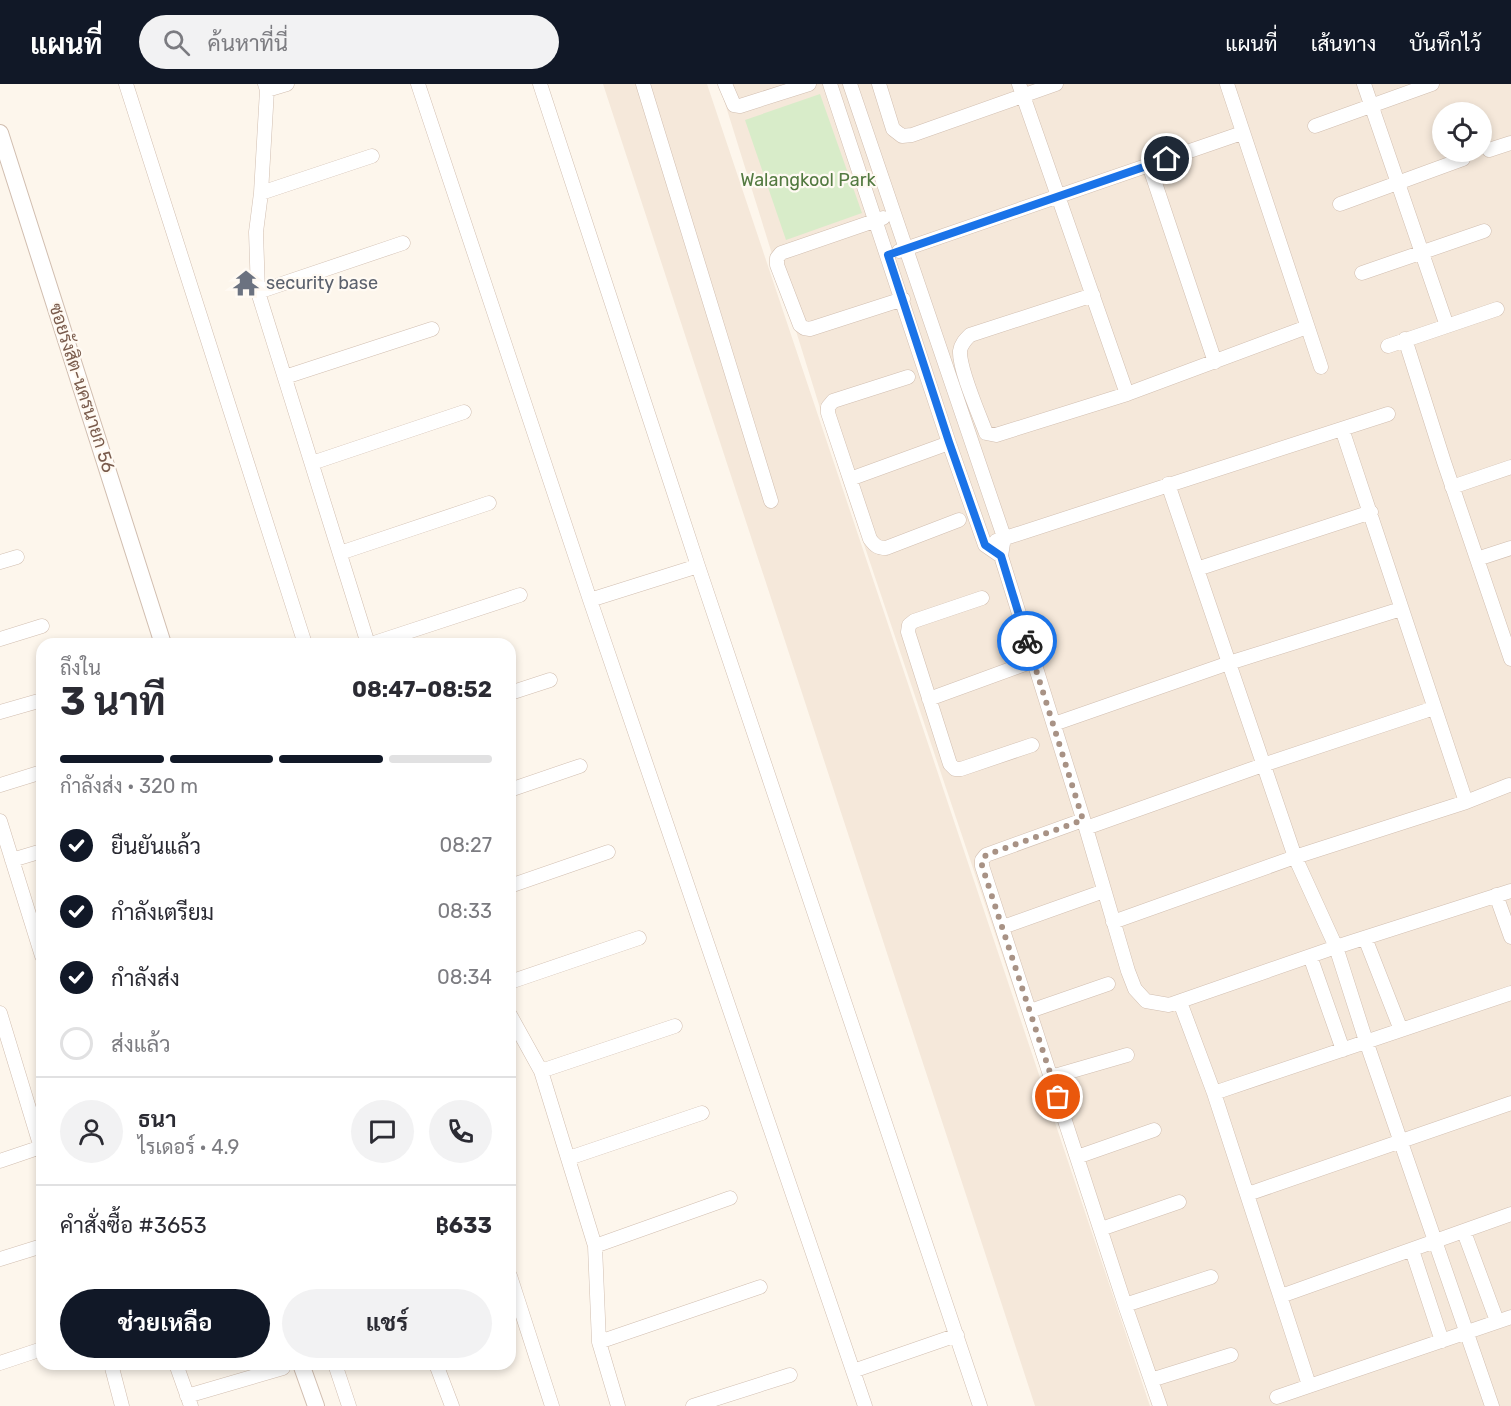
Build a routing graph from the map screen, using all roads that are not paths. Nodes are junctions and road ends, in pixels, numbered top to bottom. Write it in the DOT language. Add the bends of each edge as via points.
graph roads {
  1 [pos="126,84"];
  2 [pos="286,84"];
  3 [pos="418,84"];
  4 [pos="540,84"];
  5 [pos="643,84"];
  6 [pos="725,84"];
  7 [pos="809,84"];
  8 [pos="830,84"];
  9 [pos="850,84"];
  10 [pos="879,84"];
  11 [pos="1056,84"];
  12 [pos="1227,84"];
  13 [pos="1364,84"];
  14 [pos="1432,84"];
  15 [pos="266,87"];
  16 [pos="1020,90"];
  17 [pos="1372,106"];
  18 [pos="1315,126"];
  19 [pos="0,133"];
  20 [pos="1242,133"];
  21 [pos="1511,143"];
  22 [pos="1492,149"];
  23 [pos="372,156"];
  24 [pos="1455,162"];
  25 [pos="1149,165"];
  26 [pos="1398,182"];
  27 [pos="261,193"];
  28 [pos="1059,196"];
  29 [pos="1340,204"];
  30 [pos="894,214"];
  31 [pos="876,220"];
  32 [pos="1484,231"];
  33 [pos="403,243"];
  34 [pos="905,249"];
  35 [pos="1422,252"];
  36 [pos="888,255"];
  37 [pos="1362,273"];
  38 [pos="258,292"];
  39 [pos="1093,295"];
  40 [pos="903,299"];
  41 [pos="1497,309"];
  42 [pos="1447,326"];
  43 [pos="1307,327"];
  44 [pos="432,329"];
  45 [pos="1405,339"];
  46 [pos="1388,346"];
  47 [pos="1215,362"];
  48 [pos="1321,367"];
  49 [pos="285,376"];
  50 [pos="909,377"];
  51 [pos="1127,394"];
  52 [pos="464,412"];
  53 [pos="1388,414"];
  54 [pos="1342,429"];
  55 [pos="949,442"];
  56 [pos="312,463"];
  57 [pos="1511,467"];
  58 [pos="850,479"];
  59 [pos="1168,484"];
  60 [pos="1452,488"];
  61 [pos="771,501"];
  62 [pos="489,503"];
  63 [pos="1371,513"];
  64 [pos="958,520"];
  65 [pos="1004,537"];
  66 [pos="985,545"];
  67 [pos="1511,548"];
  68 [pos="340,553"];
  69 [pos="1001,556"];
  70 [pos="17,557"];
  71 [pos="1477,559"];
  72 [pos="0,562"];
  73 [pos="698,566"];
  74 [pos="1197,569"];
  75 [pos="520,595"];
  76 [pos="982,598"];
  77 [pos="590,600"];
  78 [pos="1401,609"];
  79 [pos="42,626"];
  80 [pos="1507,634"];
  81 [pos="161,638"];
  82 [pos="303,638"];
  83 [pos="368,638"];
  84 [pos="388,638"];
  85 [pos="0,639"];
  86 [pos="1511,659"];
  87 [pos="1033,661"];
  88 [pos="1229,663"];
  89 [pos="550,680"];
  90 [pos="516,691"];
  91 [pos="929,699"];
  92 [pos="36,702"];
  93 [pos="1434,708"];
  94 [pos="0,712"];
  95 [pos="1054,724"];
  96 [pos="1032,745"];
  97 [pos="1263,765"];
  98 [pos="580,766"];
  99 [pos="36,774"];
  100 [pos="0,785"];
  101 [pos="1509,785"];
  102 [pos="516,788"];
  103 [pos="1466,802"];
  104 [pos="0,821"];
  105 [pos="1084,824"];
  106 [pos="608,852"];
  107 [pos="36,853"];
  108 [pos="1294,857"];
  109 [pos="12,860"];
  110 [pos="516,884"];
  111 [pos="1104,891"];
  112 [pos="1511,891"];
  113 [pos="1497,895"];
  114 [pos="36,920"];
  115 [pos="1113,922"];
  116 [pos="1003,927"];
  117 [pos="1511,937"];
  118 [pos="639,938"];
  119 [pos="1365,938"];
  120 [pos="1336,947"];
  121 [pos="1310,956"];
  122 [pos="516,980"];
  123 [pos="1108,984"];
  124 [pos="1511,993"];
  125 [pos="1180,1002"];
  126 [pos="1030,1011"];
  127 [pos="0,1013"];
  128 [pos="516,1026"];
  129 [pos="675,1026"];
  130 [pos="1401,1030"];
  131 [pos="1366,1041"];
  132 [pos="1343,1050"];
  133 [pos="6,1053"];
  134 [pos="1127,1054"];
  135 [pos="541,1071"];
  136 [pos="1051,1077"];
  137 [pos="1214,1093"];
  138 [pos="1511,1103"];
  139 [pos="702,1113"];
  140 [pos="1154,1130"];
  141 [pos="36,1135"];
  142 [pos="1402,1140"];
  143 [pos="36,1150"];
  144 [pos="1077,1157"];
  145 [pos="569,1158"];
  146 [pos="0,1161"];
  147 [pos="1248,1194"];
  148 [pos="730,1198"];
  149 [pos="1179,1202"];
  150 [pos="1511,1215"];
  151 [pos="1101,1229"];
  152 [pos="1464,1232"];
  153 [pos="1436,1242"];
  154 [pos="595,1246"];
  155 [pos="36,1248"];
  156 [pos="1412,1250"];
  157 [pos="0,1259"];
  158 [pos="1211,1277"];
  159 [pos="760,1287"];
  160 [pos="516,1295"];
  161 [pos="1281,1296"];
  162 [pos="1125,1305"];
  163 [pos="1504,1319"];
  164 [pos="1467,1332"];
  165 [pos="957,1335"];
  166 [pos="1442,1341"];
  167 [pos="598,1342"];
  168 [pos="36,1351"];
  169 [pos="1231,1355"];
  170 [pos="0,1363"];
  171 [pos="113,1370"];
  172 [pos="178,1370"];
  173 [pos="277,1370"];
  174 [pos="303,1370"];
  175 [pos="336,1370"];
  176 [pos="438,1370"];
  177 [pos="853,1371"];
  178 [pos="790,1375"];
  179 [pos="1151,1380"];
  180 [pos="1309,1385"];
  181 [pos="1276,1397"];
  182 [pos="189,1401"];
  183 [pos="122,1406"];
  184 [pos="316,1406"];
  185 [pos="349,1406"];
  186 [pos="452,1406"];
  187 [pos="552,1406"];
  188 [pos="618,1406"];
  189 [pos="693,1406"];
  190 [pos="865,1406"];
  191 [pos="980,1406"];
  192 [pos="1160,1406"];
  193 [pos="1492,1406"];
  1 -- 82 [label="street"];
  2 -- 15 [label="street"];
  3 -- 77 [label="street"];
  4 -- 73 [label="street"];
  5 -- 61 [label="street"];
  6 -- 7 [label="street" via="734,105 740,106"];
  8 -- 31 [label="street"];
  9 -- 30 [label="street"];
  10 -- 16 [label="street" via="894,129 902,136"];
  11 -- 16 [label="street"];
  12 -- 20 [label="street"];
  13 -- 17 [label="street"];
  14 -- 17 [label="street"];
  15 -- 27 [label="street"];
  16 -- 28 [label="street"];
  17 -- 18 [label="street"];
  17 -- 26 [label="street"];
  19 -- 81 [label="street, ซอยรังสิต-นครนายก 56"];
  20 -- 25 [label="street"];
  20 -- 43 [label="street"];
  21 -- 22 [label="street"];
  23 -- 27 [label="street"];
  24 -- 26 [label="street"];
  25 -- 28 [label="street"];
  25 -- 47 [label="street"];
  26 -- 29 [label="street"];
  26 -- 35 [label="street"];
  27 -- 38 [label="street" via="256,232"];
  28 -- 34 [label="street"];
  28 -- 39 [label="street"];
  30 -- 31 [label="street"];
  30 -- 34 [label="street"];
  31 -- 36 [label="street"];
  31 -- 40 [label="street" via="782,254 777,265 804,328"];
  32 -- 35 [label="street"];
  33 -- 38 [label="street"];
  34 -- 36 [label="street"];
  34 -- 65 [label="street"];
  35 -- 37 [label="street"];
  35 -- 42 [label="street"];
  36 -- 40 [label="street"];
  38 -- 49 [label="street"];
  39 -- 51 [label="street"];
  39 -- 51 [label="street" via="970,336 960,353 968,381 986,433 991,435"];
  40 -- 55 [label="street"];
  41 -- 42 [label="street"];
  42 -- 45 [label="street"];
  43 -- 47 [label="street"];
  43 -- 48 [label="street"];
  44 -- 49 [label="street"];
  45 -- 46 [label="street"];
  45 -- 60 [label="street"];
  47 -- 51 [label="street"];
  49 -- 56 [label="street"];
  50 -- 58 [label="street" via="833,401 828,406"];
  52 -- 56 [label="street"];
  53 -- 54 [label="street"];
  54 -- 59 [label="street"];
  54 -- 63 [label="street"];
  55 -- 58 [label="street"];
  55 -- 66 [label="street"];
  56 -- 68 [label="street"];
  57 -- 60 [label="street"];
  58 -- 64 [label="street" via="870,538 879,548"];
  59 -- 65 [label="street"];
  59 -- 74 [label="street"];
  60 -- 71 [label="street"];
  62 -- 68 [label="street"];
  63 -- 74 [label="street"];
  63 -- 78 [label="street"];
  65 -- 66 [label="street"];
  65 -- 69 [label="street"];
  66 -- 69 [label="street"];
  67 -- 71 [label="street"];
  68 -- 83 [label="street"];
  69 -- 87 [label="street"];
  70 -- 72 [label="street"];
  71 -- 80 [label="street"];
  73 -- 77 [label="street"];
  73 -- 165 [label="street"];
  74 -- 88 [label="street"];
  75 -- 84 [label="street"];
  76 -- 91 [label="street" via="909,625"];
  77 -- 177 [label="street"];
  78 -- 88 [label="street"];
  78 -- 93 [label="street"];
  79 -- 85 [label="street"];
  80 -- 86 [label="street"];
  87 -- 91 [label="street"];
  87 -- 95 [label="street"];
  88 -- 95 [label="street"];
  88 -- 97 [label="street"];
  89 -- 90 [label="street"];
  91 -- 96 [label="street" via="955,769"];
  92 -- 94 [label="street"];
  93 -- 97 [label="street"];
  93 -- 103 [label="street"];
  95 -- 105 [label="street"];
  97 -- 105 [label="street"];
  97 -- 108 [label="street"];
  98 -- 102 [label="street"];
  99 -- 100 [label="street"];
  101 -- 103 [label="street"];
  103 -- 108 [label="street"];
  104 -- 109 [label="street"];
  105 -- 111 [label="street"];
  105 -- 116 [label="street" via="986,855 982,860"];
  106 -- 110 [label="street"];
  107 -- 109 [label="street"];
  108 -- 115 [label="street"];
  108 -- 120 [label="street"];
  109 -- 114 [label="street"];
  111 -- 115 [label="street"];
  111 -- 116 [label="street"];
  112 -- 113 [label="street"];
  113 -- 117 [label="street"];
  113 -- 119 [label="street"];
  115 -- 125 [label="street" via="1135,989 1146,1001 1169,1005"];
  116 -- 126 [label="street"];
  118 -- 122 [label="street"];
  119 -- 120 [label="street"];
  119 -- 130 [label="street"];
  120 -- 121 [label="street"];
  120 -- 131 [label="street"];
  121 -- 125 [label="street"];
  121 -- 132 [label="street"];
  123 -- 126 [label="street"];
  124 -- 130 [label="street"];
  125 -- 137 [label="street"];
  126 -- 136 [label="street"];
  127 -- 133 [label="street"];
  128 -- 135 [label="street"];
  129 -- 135 [label="street"];
  130 -- 131 [label="street"];
  131 -- 132 [label="street"];
  131 -- 142 [label="street"];
  132 -- 137 [label="street"];
  133 -- 141 [label="street"];
  134 -- 136 [label="street"];
  135 -- 145 [label="street"];
  136 -- 144 [label="street"];
  137 -- 147 [label="street"];
  138 -- 142 [label="street"];
  139 -- 145 [label="street"];
  140 -- 144 [label="street"];
  142 -- 147 [label="street"];
  142 -- 153 [label="street"];
  143 -- 146 [label="street"];
  144 -- 151 [label="street"];
  145 -- 154 [label="street"];
  147 -- 161 [label="street"];
  148 -- 154 [label="street"];
  149 -- 151 [label="street"];
  150 -- 152 [label="street"];
  151 -- 162 [label="street"];
  152 -- 153 [label="street"];
  152 -- 163 [label="street"];
  153 -- 156 [label="street"];
  153 -- 164 [label="street"];
  154 -- 167 [label="street"];
  155 -- 157 [label="street"];
  156 -- 161 [label="street"];
  156 -- 166 [label="street"];
  158 -- 162 [label="street"];
  159 -- 167 [label="street"];
  160 -- 187 [label="street"];
  161 -- 180 [label="street"];
  162 -- 179 [label="street"];
  163 -- 164 [label="street"];
  164 -- 166 [label="street"];
  164 -- 193 [label="street"];
  165 -- 177 [label="street"];
  165 -- 191 [label="street"];
  166 -- 180 [label="street"];
  167 -- 188 [label="street"];
  168 -- 170 [label="street"];
  169 -- 179 [label="street"];
  171 -- 183 [label="street"];
  172 -- 182 [label="street"];
  173 -- 182 [label="street"];
  174 -- 184 [label="street"];
  175 -- 185 [label="street"];
  176 -- 186 [label="street"];
  177 -- 190 [label="street"];
  178 -- 189 [label="street"];
  179 -- 192 [label="street"];
  180 -- 181 [label="street"];
}
